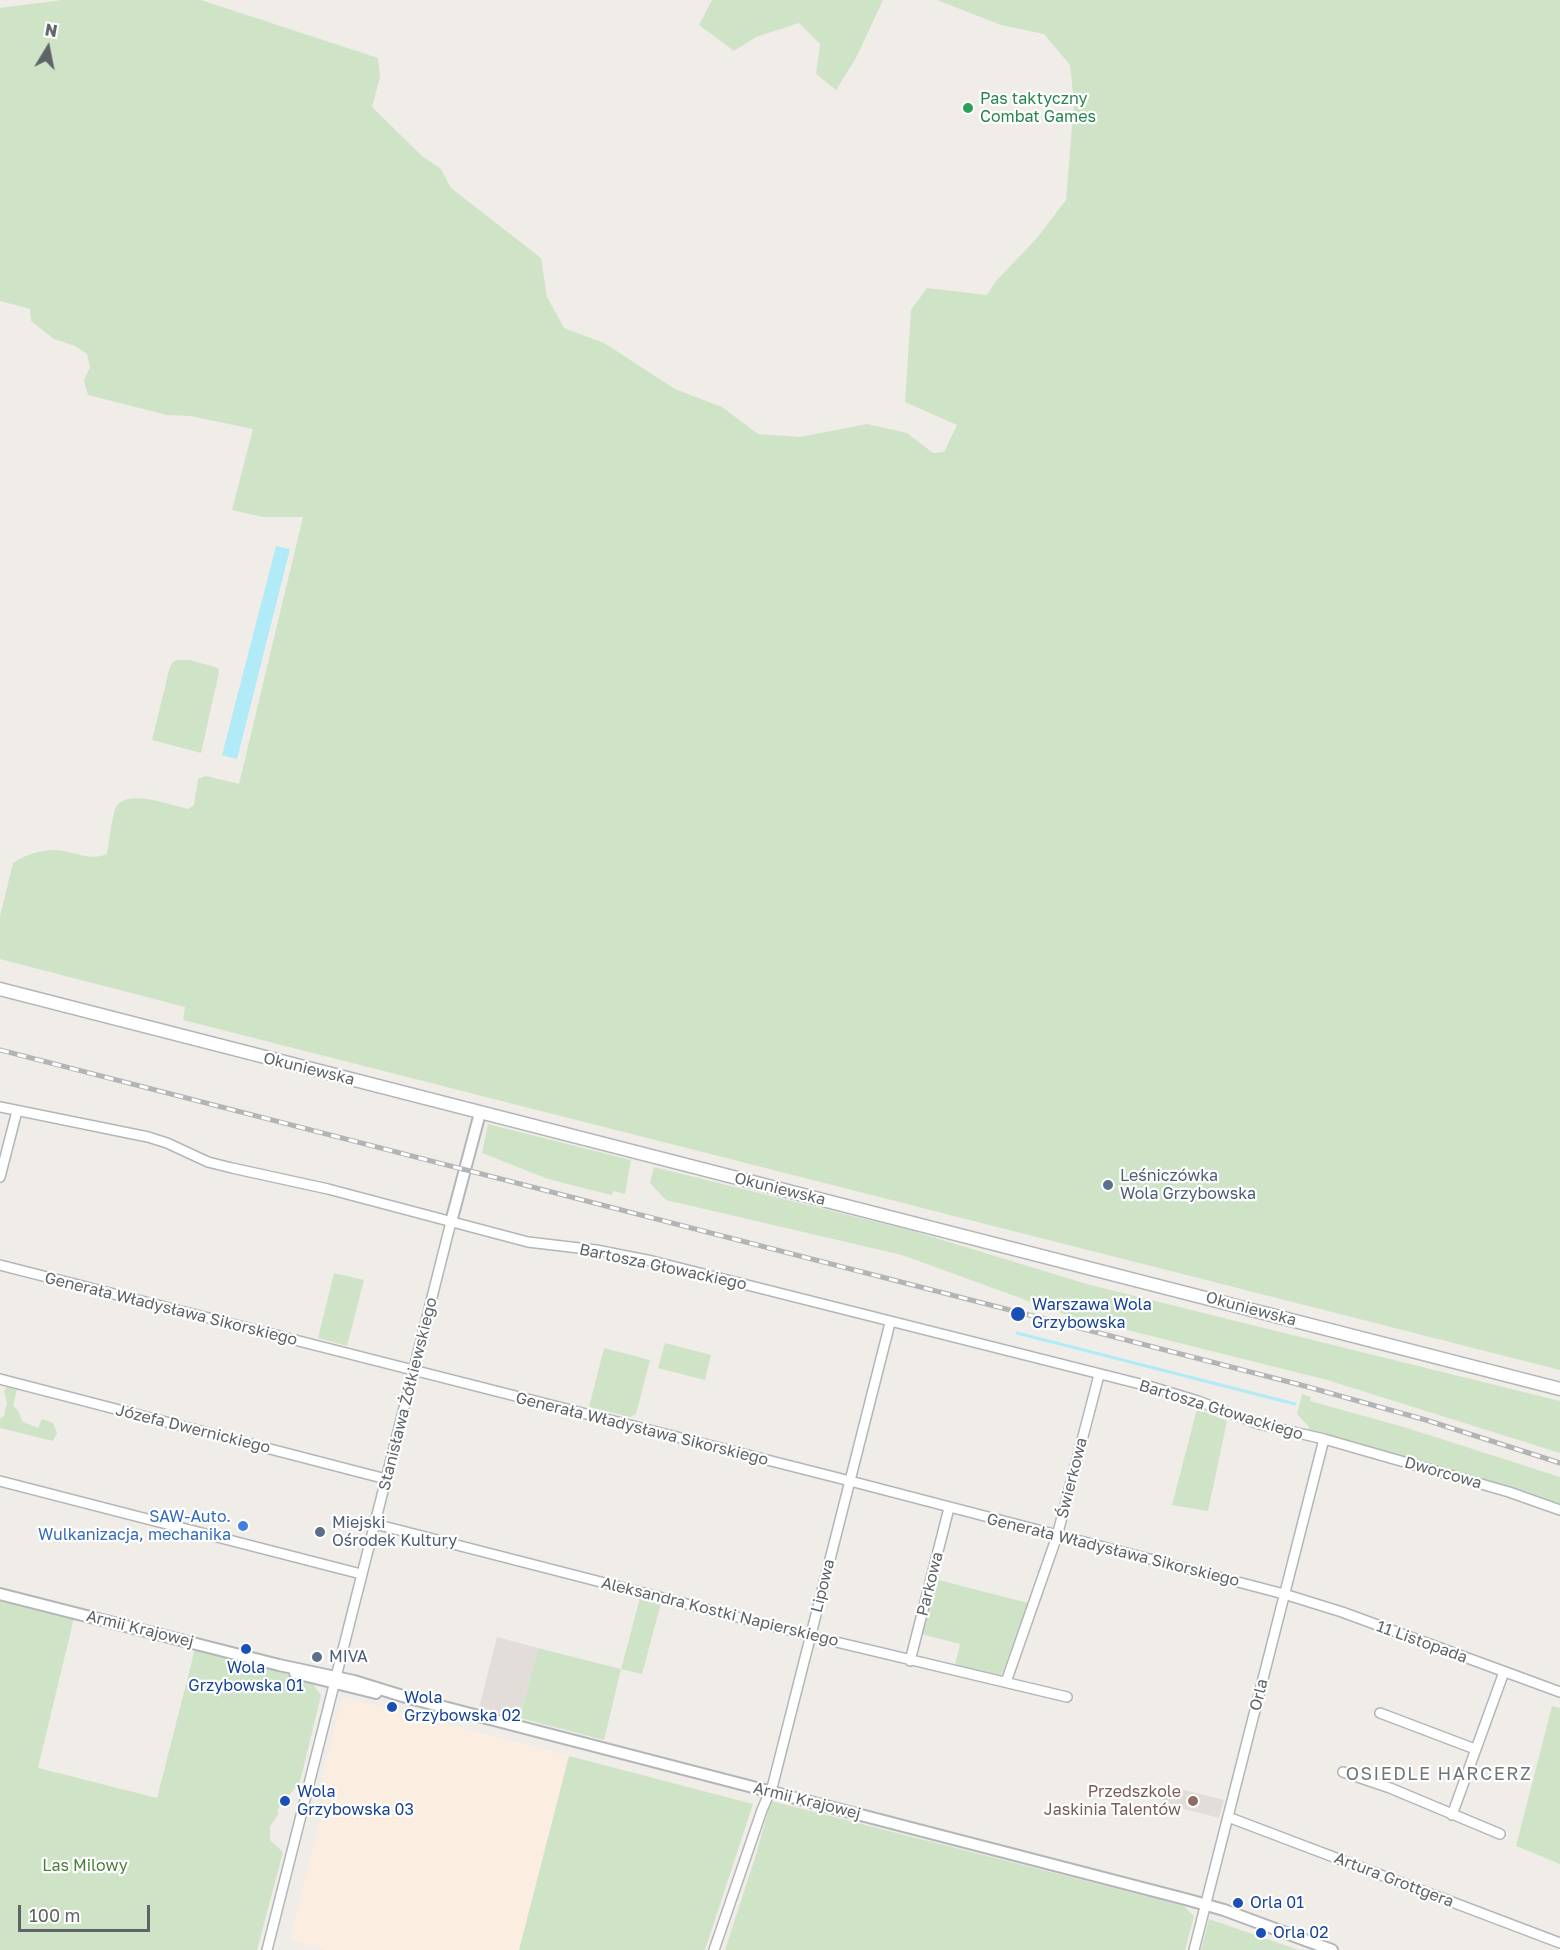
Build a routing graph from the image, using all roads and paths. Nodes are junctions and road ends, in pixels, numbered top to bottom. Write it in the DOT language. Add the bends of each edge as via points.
graph roads {
  1 [pos="0,989"];
  2 [pos="0,1107"];
  3 [pos="17,1111"];
  4 [pos="480,1113"];
  5 [pos="0,1178"];
  6 [pos="451,1222"];
  7 [pos="0,1265"];
  8 [pos="890,1323"];
  9 [pos="414,1372"];
  10 [pos="1099,1375"];
  11 [pos="0,1379"];
  12 [pos="1560,1389"];
  13 [pos="1324,1439"];
  14 [pos="387,1479"];
  15 [pos="0,1481"];
  16 [pos="850,1481"];
  17 [pos="949,1508"];
  18 [pos="1560,1510"];
  19 [pos="375,1524"];
  20 [pos="1057,1536"];
  21 [pos="361,1574"];
  22 [pos="0,1594"];
  23 [pos="1284,1594"];
  24 [pos="811,1636"];
  25 [pos="910,1661"];
  26 [pos="1504,1672"];
  27 [pos="334,1680"];
  28 [pos="1006,1683"];
  29 [pos="1560,1692"];
  30 [pos="1067,1697"];
  31 [pos="1380,1713"];
  32 [pos="1475,1749"];
  33 [pos="1343,1772"];
  34 [pos="770,1792"];
  35 [pos="1452,1815"];
  36 [pos="1228,1817"];
  37 [pos="1500,1834"];
  38 [pos="1205,1905"];
  39 [pos="1560,1943"];
  40 [pos="267,1950"];
  41 [pos="714,1950"];
  42 [pos="1194,1950"];
  43 [pos="1332,1950"];
  1 -- 4 [label="main road, Okuniewska"];
  2 -- 3 [label="street, Bartosza Głowackiego"];
  3 -- 5 [label="street"];
  3 -- 6 [label="street, Bartosza Głowackiego" via="148,1137 208,1162"];
  4 -- 6 [label="street"];
  4 -- 12 [label="main road, Okuniewska"];
  6 -- 8 [label="street, Bartosza Głowackiego" via="528,1242 652,1261"];
  6 -- 9 [label="street, Stanisława Żółkiewskiego"];
  7 -- 9 [label="street, Generała Władysława Sikorskiego"];
  8 -- 10 [label="street, Bartosza Głowackiego"];
  8 -- 16 [label="street, Lipowa"];
  9 -- 14 [label="street, Stanisława Żółkiewskiego"];
  9 -- 16 [label="street, Generała Władysława Sikorskiego"];
  10 -- 13 [label="street, Bartosza Głowackiego" via="1174,1393 1279,1430"];
  10 -- 20 [label="street, Świerkowa"];
  11 -- 14 [label="street, Józefa Dwernickiego"];
  13 -- 18 [label="street, Dworcowa"];
  13 -- 23 [label="street, Orla"];
  14 -- 19 [label="street, Stanisława Żółkiewskiego"];
  15 -- 21 [label="street"];
  16 -- 17 [label="street, Generała Władysława Sikorskiego"];
  16 -- 24 [label="street, Lipowa"];
  17 -- 20 [label="street, Generała Władysława Sikorskiego"];
  17 -- 25 [label="street, Parkowa"];
  19 -- 21 [label="street, Stanisława Żółkiewskiego"];
  19 -- 24 [label="street, Aleksandra Kostki Napierskiego"];
  20 -- 23 [label="street, Generała Władysława Sikorskiego"];
  20 -- 28 [label="street, Świerkowa"];
  21 -- 27 [label="street, Stanisława Żółkiewskiego"];
  22 -- 27 [label="street, Armii Krajowej" via="279,1665 302,1675"];
  23 -- 26 [label="street, 11 Listopada"];
  23 -- 36 [label="street, Orla"];
  24 -- 25 [label="street, Aleksandra Kostki Napierskiego"];
  24 -- 34 [label="street, Lipowa"];
  25 -- 28 [label="street, Aleksandra Kostki Napierskiego"];
  26 -- 29 [label="street, 11 Listopada"];
  26 -- 32 [label="street"];
  27 -- 34 [label="street, Armii Krajowej"];
  27 -- 40 [label="street, Stanisława Żółkiewskiego"];
  28 -- 30 [label="street, Aleksandra Kostki Napierskiego"];
  31 -- 32 [label="street"];
  32 -- 35 [label="street"];
  33 -- 35 [label="street"];
  34 -- 38 [label="street, Armii Krajowej"];
  34 -- 41 [label="street, Lipowa"];
  35 -- 37 [label="street"];
  36 -- 38 [label="street, Orla"];
  36 -- 39 [label="street, Artura Grottgera"];
  38 -- 42 [label="street, Orla"];
  38 -- 43 [label="street, Armii Krajowej"];
}
